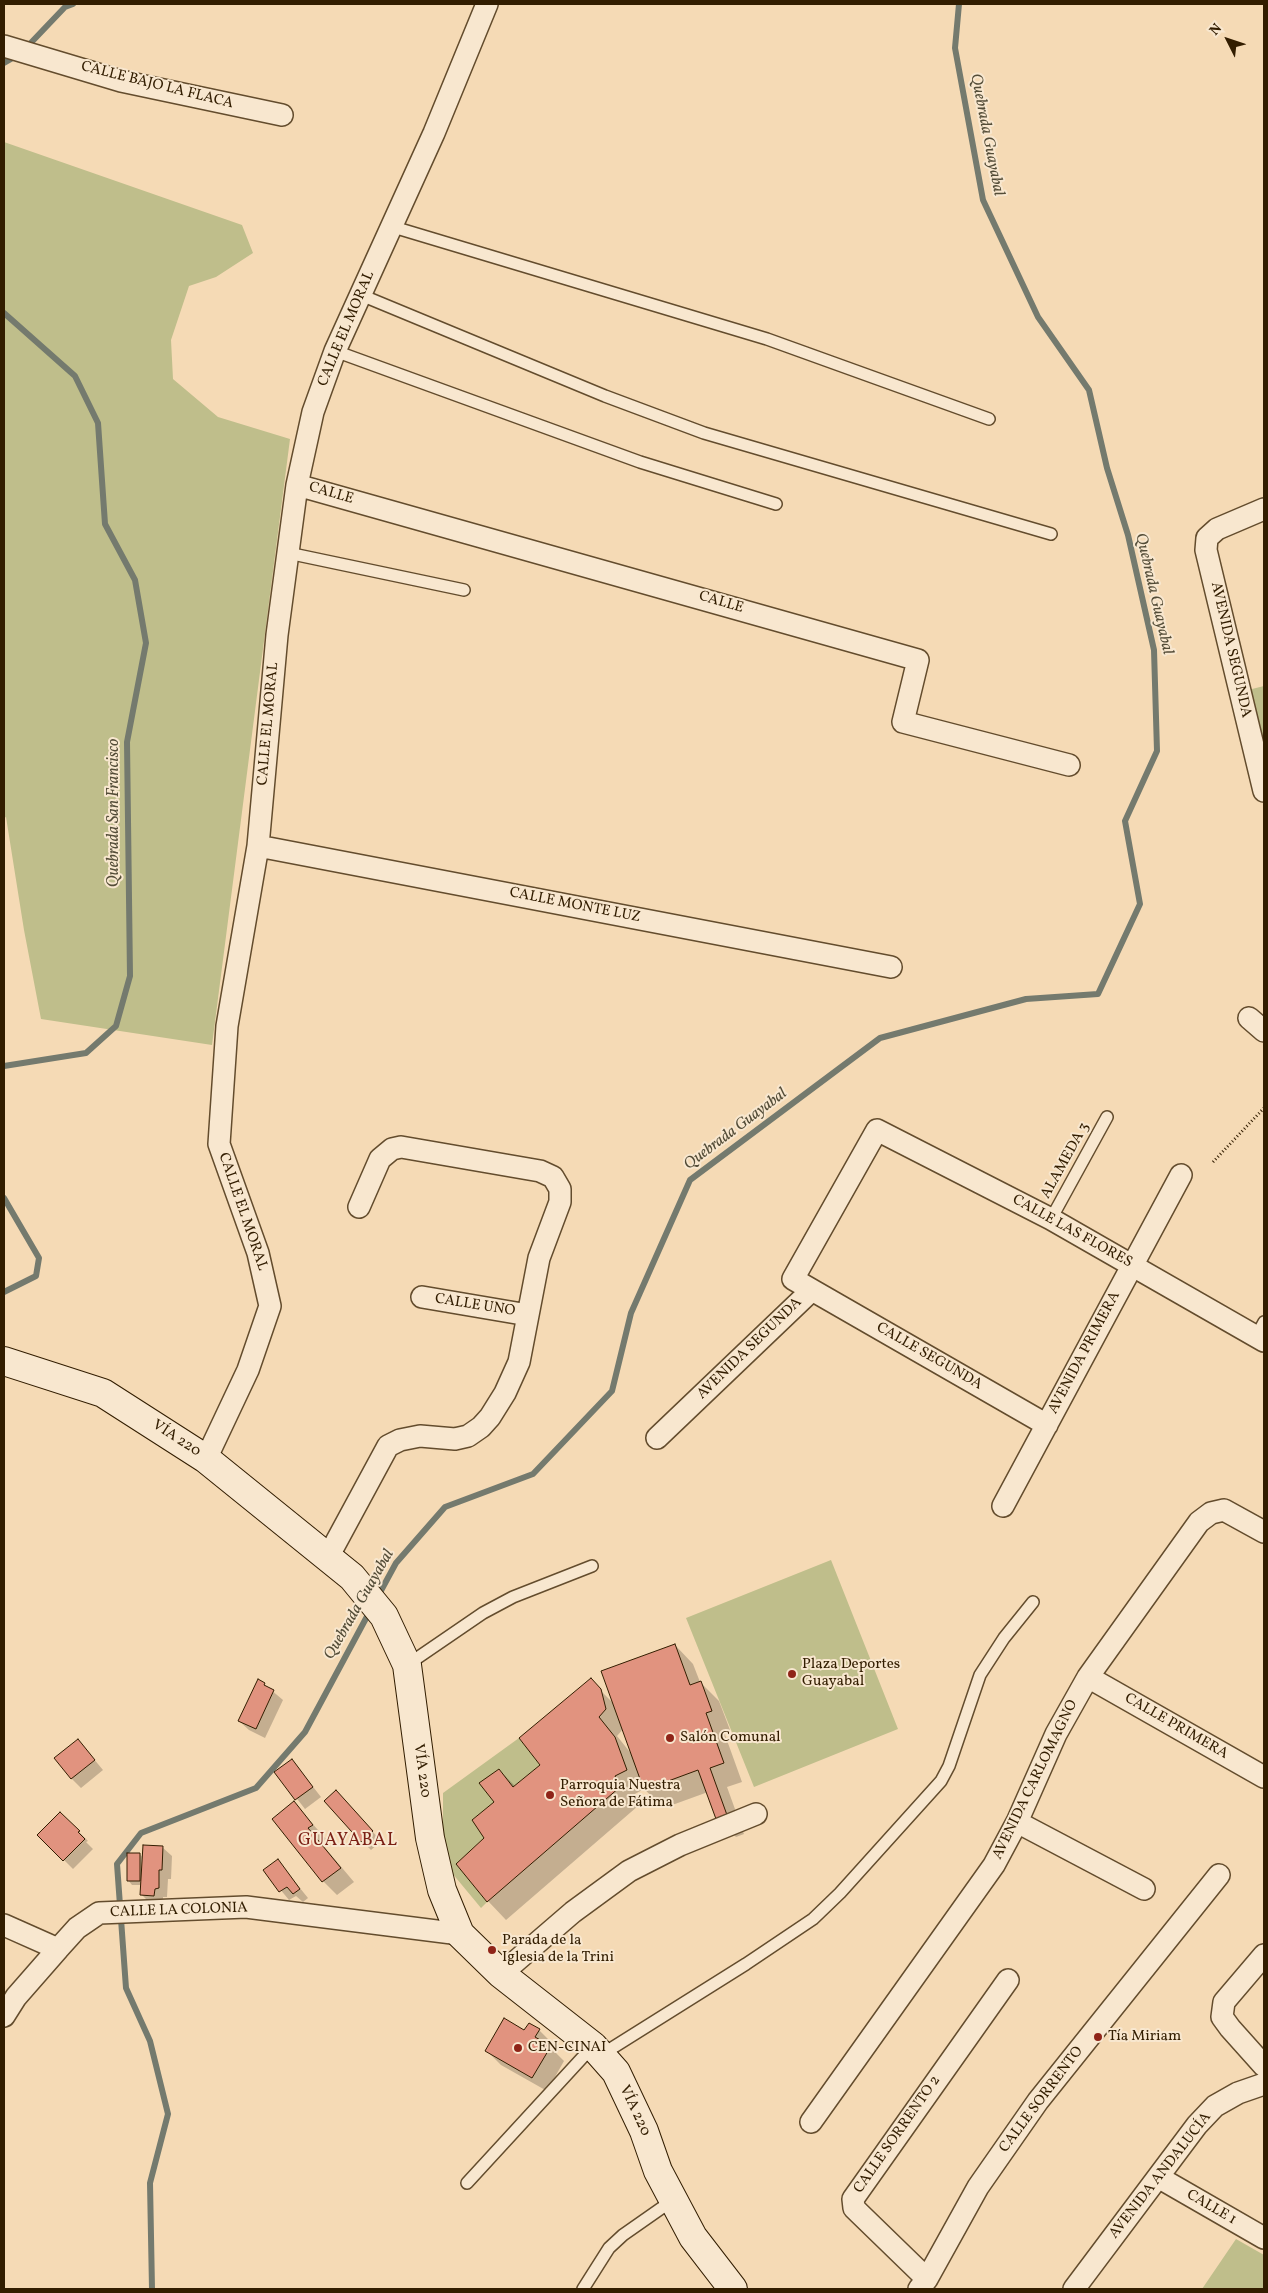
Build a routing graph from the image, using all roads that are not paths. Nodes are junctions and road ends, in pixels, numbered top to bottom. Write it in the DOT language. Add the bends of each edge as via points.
graph roads {
  1 [pos="487,4"];
  2 [pos="7,47"];
  3 [pos="282,116"];
  4 [pos="390,226"];
  5 [pos="361,295"];
  6 [pos="335,351"];
  7 [pos="989,419"];
  8 [pos="297,484"];
  9 [pos="776,504"];
  10 [pos="1264,509"];
  11 [pos="1052,534"];
  12 [pos="288,554"];
  13 [pos="464,590"];
  14 [pos="1069,765"];
  15 [pos="1264,791"];
  16 [pos="258,846"];
  17 [pos="892,967"];
  18 [pos="1107,1118"];
  19 [pos="877,1130"];
  20 [pos="1181,1175"];
  21 [pos="360,1208"];
  22 [pos="1051,1219"];
  23 [pos="1132,1265"];
  24 [pos="812,1290"];
  25 [pos="422,1297"];
  26 [pos="528,1315"];
  27 [pos="1262,1333"];
  28 [pos="4,1361"];
  29 [pos="1047,1425"];
  30 [pos="657,1438"];
  31 [pos="206,1458"];
  32 [pos="1003,1506"];
  33 [pos="1264,1532"];
  34 [pos="328,1557"];
  35 [pos="592,1566"];
  36 [pos="1033,1602"];
  37 [pos="407,1665"];
  38 [pos="1088,1677"];
  39 [pos="1264,1776"];
  40 [pos="756,1814"];
  41 [pos="1017,1822"];
  42 [pos="1219,1875"];
  43 [pos="1144,1889"];
  44 [pos="4,1925"];
  45 [pos="460,1934"];
  46 [pos="58,1948"];
  47 [pos="1264,1955"];
  48 [pos="501,1974"];
  49 [pos="1008,1980"];
  50 [pos="4,2016"];
  51 [pos="597,2051"];
  52 [pos="1264,2066"];
  53 [pos="1264,2084"];
  54 [pos="811,2122"];
  55 [pos="1158,2177"];
  56 [pos="468,2183"];
  57 [pos="673,2200"];
  58 [pos="1264,2238"];
  59 [pos="923,2284"];
  60 [pos="583,2289"];
  61 [pos="733,2289"];
  62 [pos="1074,2289"];
  1 -- 4 [label="street, CALLE EL MORAL" via="434,133"];
  2 -- 3 [label="street, CALLE BAJO LA FLACA" via="121,81"];
  4 -- 5 [label="street, CALLE EL MORAL"];
  4 -- 7 [label="lane" via="767,339"];
  5 -- 6 [label="street, CALLE EL MORAL"];
  5 -- 11 [label="lane" via="605,396 704,433"];
  6 -- 8 [label="street, CALLE EL MORAL" via="313,412"];
  6 -- 9 [label="lane" via="640,462"];
  8 -- 12 [label="street, CALLE EL MORAL"];
  8 -- 14 [label="street, CALLE" via="918,660 903,722"];
  10 -- 15 [label="street, AVENIDA SEGUNDA" via="1217,529 1207,538 1206,550"];
  12 -- 13 [label="lane"];
  12 -- 16 [label="street, CALLE EL MORAL" via="276,635"];
  16 -- 17 [label="street, CALLE MONTE LUZ"];
  16 -- 31 [label="street, CALLE EL MORAL" via="227,1026 219,1144 258,1253 270,1306 248,1370"];
  18 -- 22 [label="lane, ALAMEDA 3"];
  19 -- 22 [label="street, CALLE LAS FLORES"];
  19 -- 24 [label="street, AVENIDA SEGUNDA" via="793,1279"];
  20 -- 23 [label="street, AVENIDA PRIMERA"];
  21 -- 26 [label="street" via="380,1158 401,1147 540,1171 552,1177 560,1189 560,1202 539,1258"];
  22 -- 23 [label="street, CALLE LAS FLORES"];
  23 -- 27 [label="street, CALLE LAS FLORES"];
  23 -- 29 [label="street, AVENIDA PRIMERA"];
  24 -- 29 [label="street, CALLE SEGUNDA"];
  24 -- 30 [label="street, AVENIDA SEGUNDA"];
  25 -- 26 [label="street, CALLE UNO"];
  26 -- 34 [label="street" via="519,1362 505,1392 481,1428 455,1439 420,1436 388,1446"];
  28 -- 31 [label="main road, VÍA 220" via="104,1393"];
  29 -- 32 [label="street, AVENIDA PRIMERA"];
  31 -- 34 [label="main road, VÍA 220"];
  33 -- 38 [label="street, AVENIDA CARLOMAGNO" via="1224,1510 1205,1517"];
  34 -- 37 [label="main road, VÍA 220" via="352,1577 384,1616"];
  35 -- 37 [label="lane" via="513,1596"];
  36 -- 51 [label="lane" via="980,1675 949,1766 940,1781 840,1893 813,1919 754,1959"];
  37 -- 45 [label="main road, VÍA 220" via="430,1838 442,1890"];
  38 -- 39 [label="street, CALLE PRIMERA"];
  38 -- 41 [label="street, AVENIDA CARLOMAGNO" via="1056,1734"];
  40 -- 48 [label="street" via="680,1844 629,1871 573,1912"];
  41 -- 43 [label="street"];
  41 -- 54 [label="street, AVENIDA CARLOMAGNO" via="994,1865"];
  42 -- 59 [label="street, CALLE SORRENTO" via="1033,2109 978,2187"];
  44 -- 46 [label="street"];
  45 -- 46 [label="street, CALLE LA COLONIA" via="246,1907 99,1913 77,1928"];
  45 -- 48 [label="main road, VÍA 220"];
  46 -- 50 [label="street, CALLE LA COLONIA"];
  47 -- 52 [label="street" via="1224,2002 1222,2017"];
  48 -- 51 [label="main road, VÍA 220"];
  49 -- 59 [label="street, CALLE SORRENTO 2" via="853,2199 854,2208"];
  51 -- 56 [label="lane"];
  51 -- 57 [label="main road, VÍA 220" via="616,2072"];
  53 -- 55 [label="street, AVENIDA ANDALUCÍA" via="1238,2092 1215,2106 1196,2125"];
  55 -- 58 [label="street, CALLE 1"];
  55 -- 62 [label="street, AVENIDA ANDALUCÍA"];
  57 -- 60 [label="lane" via="609,2248"];
  57 -- 61 [label="main road, VÍA 220" via="693,2237"];
}
